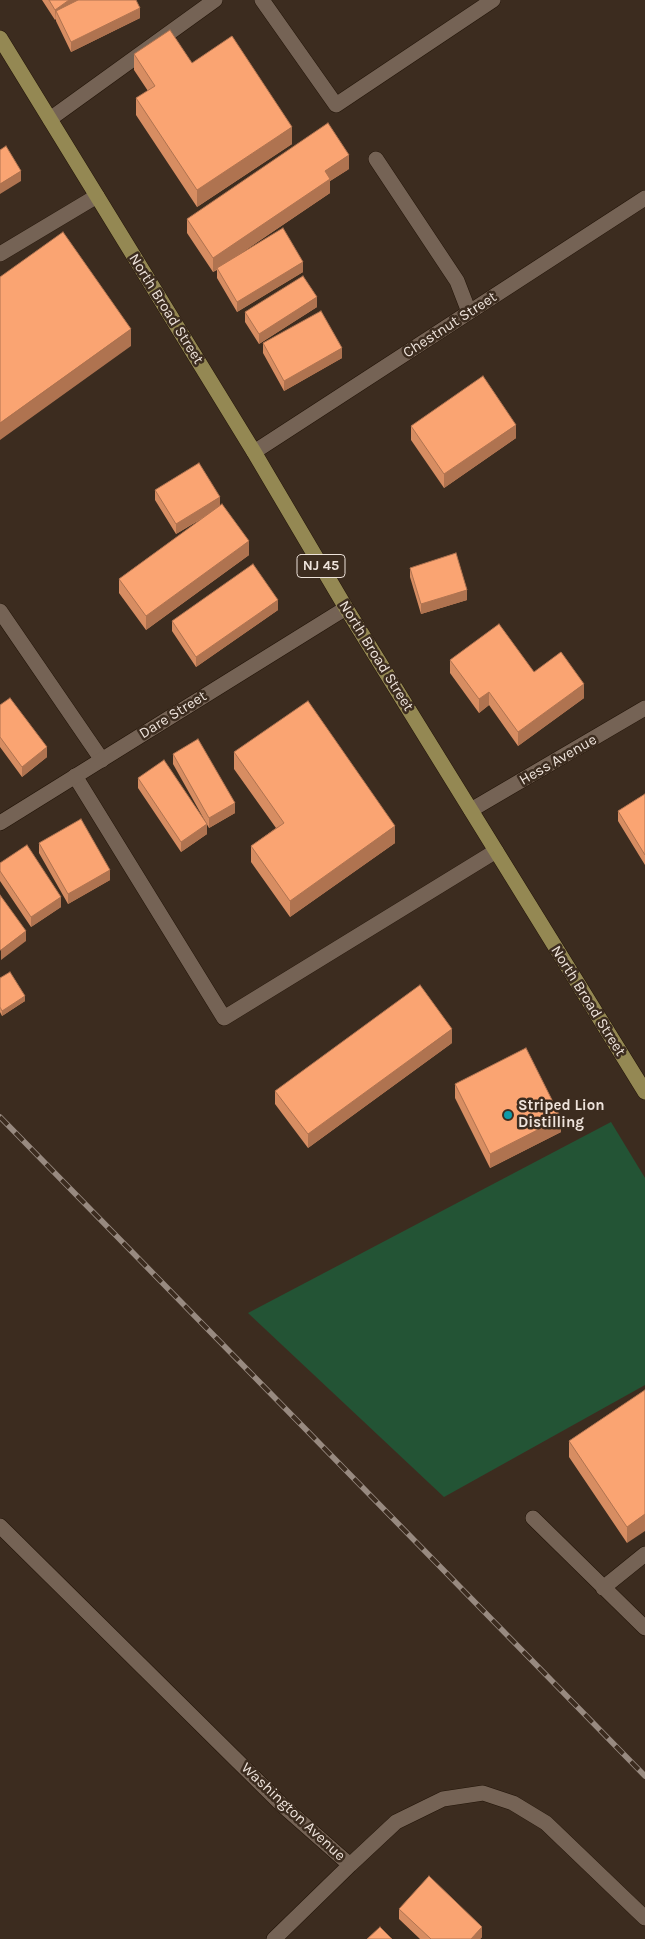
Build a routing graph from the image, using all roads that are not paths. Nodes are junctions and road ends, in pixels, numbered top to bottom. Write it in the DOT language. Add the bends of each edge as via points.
graph roads {
  1 [pos="214,0"];
  2 [pos="262,0"];
  3 [pos="493,0"];
  4 [pos="0,38"];
  5 [pos="50,119"];
  6 [pos="376,159"];
  7 [pos="97,196"];
  8 [pos="645,198"];
  9 [pos="0,254"];
  10 [pos="469,312"];
  11 [pos="254,452"];
  12 [pos="346,608"];
  13 [pos="0,611"];
  14 [pos="645,708"];
  15 [pos="102,760"];
  16 [pos="75,776"];
  17 [pos="471,810"];
  18 [pos="0,823"];
  19 [pos="496,851"];
  20 [pos="645,1092"];
  21 [pos="533,1518"];
  22 [pos="0,1526"];
  23 [pos="645,1554"];
  24 [pos="603,1588"];
  25 [pos="645,1628"];
  26 [pos="350,1864"];
  27 [pos="645,1918"];
  28 [pos="274,1939"];
  1 -- 5 [label="street"];
  2 -- 3 [label="street" via="336,105"];
  4 -- 5 [label="main road, North Broad Street / NJ 45"];
  5 -- 7 [label="main road, North Broad Street / NJ 45"];
  6 -- 10 [label="street" via="457,281"];
  7 -- 9 [label="street"];
  7 -- 11 [label="main road, North Broad Street / NJ 45"];
  8 -- 10 [label="street, Chestnut Street"];
  10 -- 11 [label="street, Chestnut Street"];
  11 -- 12 [label="main road, North Broad Street / NJ 45"];
  12 -- 15 [label="street, Dare Street"];
  12 -- 17 [label="main road, North Broad Street / NJ 45"];
  13 -- 15 [label="street"];
  14 -- 17 [label="street, Hess Avenue"];
  15 -- 16 [label="street, Dare Street"];
  16 -- 18 [label="street, Dare Street"];
  16 -- 19 [label="street" via="224,1018"];
  17 -- 19 [label="main road, North Broad Street / NJ 45"];
  19 -- 20 [label="main road, North Broad Street / NJ 45"];
  21 -- 24 [label="street"];
  22 -- 26 [label="street, Washington Avenue" via="282,1805"];
  23 -- 24 [label="street"];
  24 -- 25 [label="street"];
  26 -- 27 [label="street, Washington Avenue" via="396,1822 443,1799 483,1793 512,1803 546,1823"];
  26 -- 28 [label="street"];
}
